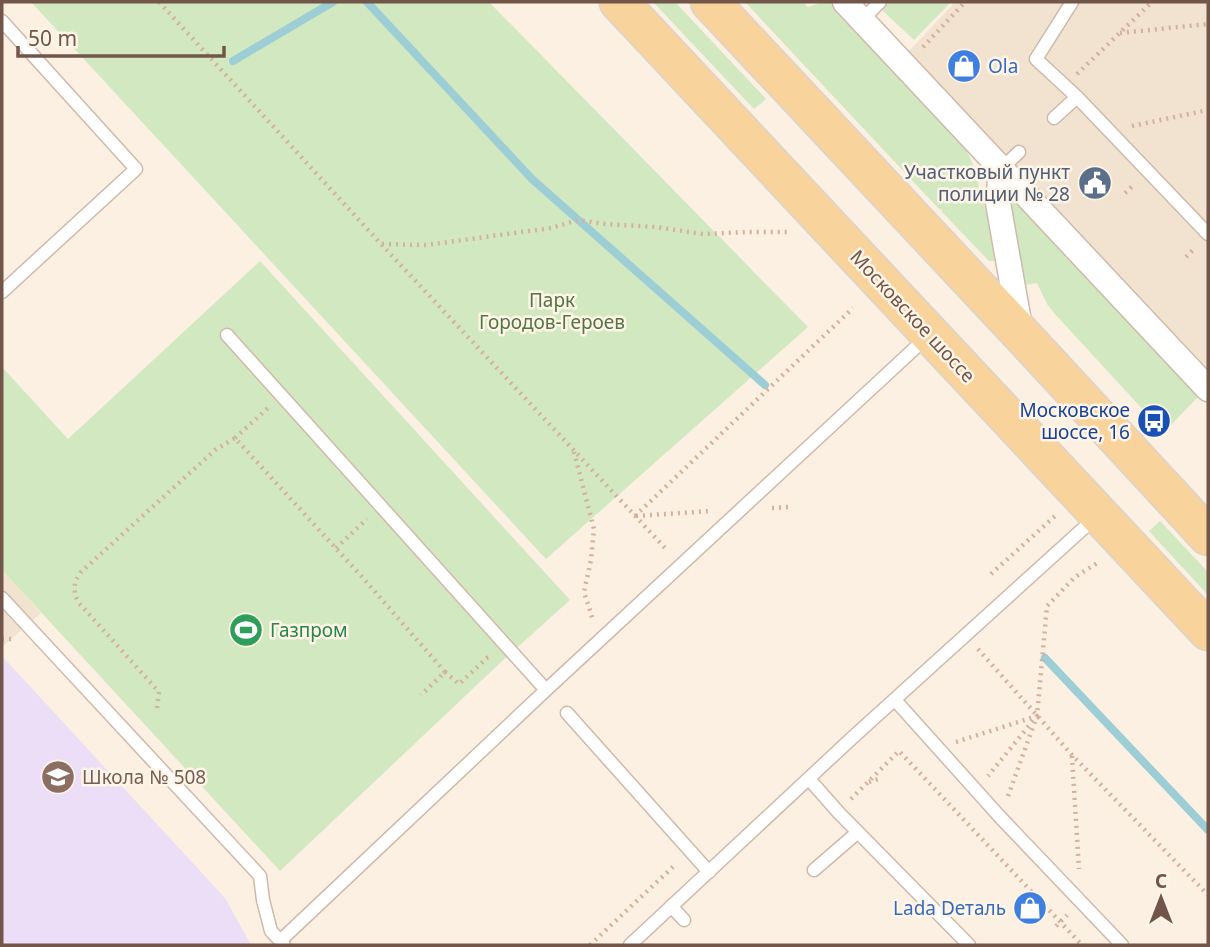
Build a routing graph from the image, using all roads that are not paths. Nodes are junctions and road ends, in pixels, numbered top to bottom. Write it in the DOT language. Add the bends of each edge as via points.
graph roads {
  1 [pos="619,2"];
  2 [pos="710,2"];
  3 [pos="845,2"];
  4 [pos="880,2"];
  5 [pos="1072,2"];
  6 [pos="862,20"];
  7 [pos="2,21"];
  8 [pos="1077,97"];
  9 [pos="1054,118"];
  10 [pos="1010,161"];
  11 [pos="1208,234"];
  12 [pos="2,292"];
  13 [pos="930,334"];
  14 [pos="1021,334"];
  15 [pos="227,335"];
  16 [pos="1208,389"];
  17 [pos="1099,514"];
  18 [pos="1208,536"];
  19 [pos="5,606"];
  20 [pos="1208,631"];
  21 [pos="546,690"];
  22 [pos="895,700"];
  23 [pos="567,713"];
  24 [pos="809,779"];
  25 [pos="858,832"];
  26 [pos="814,870"];
  27 [pos="709,872"];
  28 [pos="671,906"];
  29 [pos="684,920"];
  30 [pos="282,943"];
  31 [pos="630,945"];
  32 [pos="969,945"];
  33 [pos="1122,945"];
  1 -- 13 [label="main road, Московское шоссе"];
  2 -- 14 [label="main road"];
  3 -- 6 [label="street"];
  4 -- 6 [label="lane"];
  5 -- 8 [label="lane" via="1036,59"];
  6 -- 10 [label="street" via="905,66"];
  7 -- 12 [label="lane" via="136,169"];
  8 -- 9 [label="lane"];
  8 -- 11 [label="lane"];
  10 -- 14 [label="street" via="998,203"];
  10 -- 16 [label="street"];
  13 -- 17 [label="main road, Московское шоссе"];
  13 -- 21 [label="lane"];
  14 -- 18 [label="main road"];
  15 -- 21 [label="lane"];
  17 -- 20 [label="main road, Московское шоссе"];
  17 -- 22 [label="lane"];
  19 -- 30 [label="lane" via="260,876 271,931"];
  21 -- 30 [label="lane"];
  22 -- 24 [label="lane"];
  22 -- 33 [label="lane"];
  23 -- 27 [label="lane"];
  24 -- 25 [label="lane"];
  24 -- 27 [label="lane"];
  25 -- 26 [label="lane"];
  25 -- 32 [label="lane"];
  27 -- 28 [label="lane"];
  28 -- 29 [label="lane"];
  28 -- 31 [label="lane"];
}
